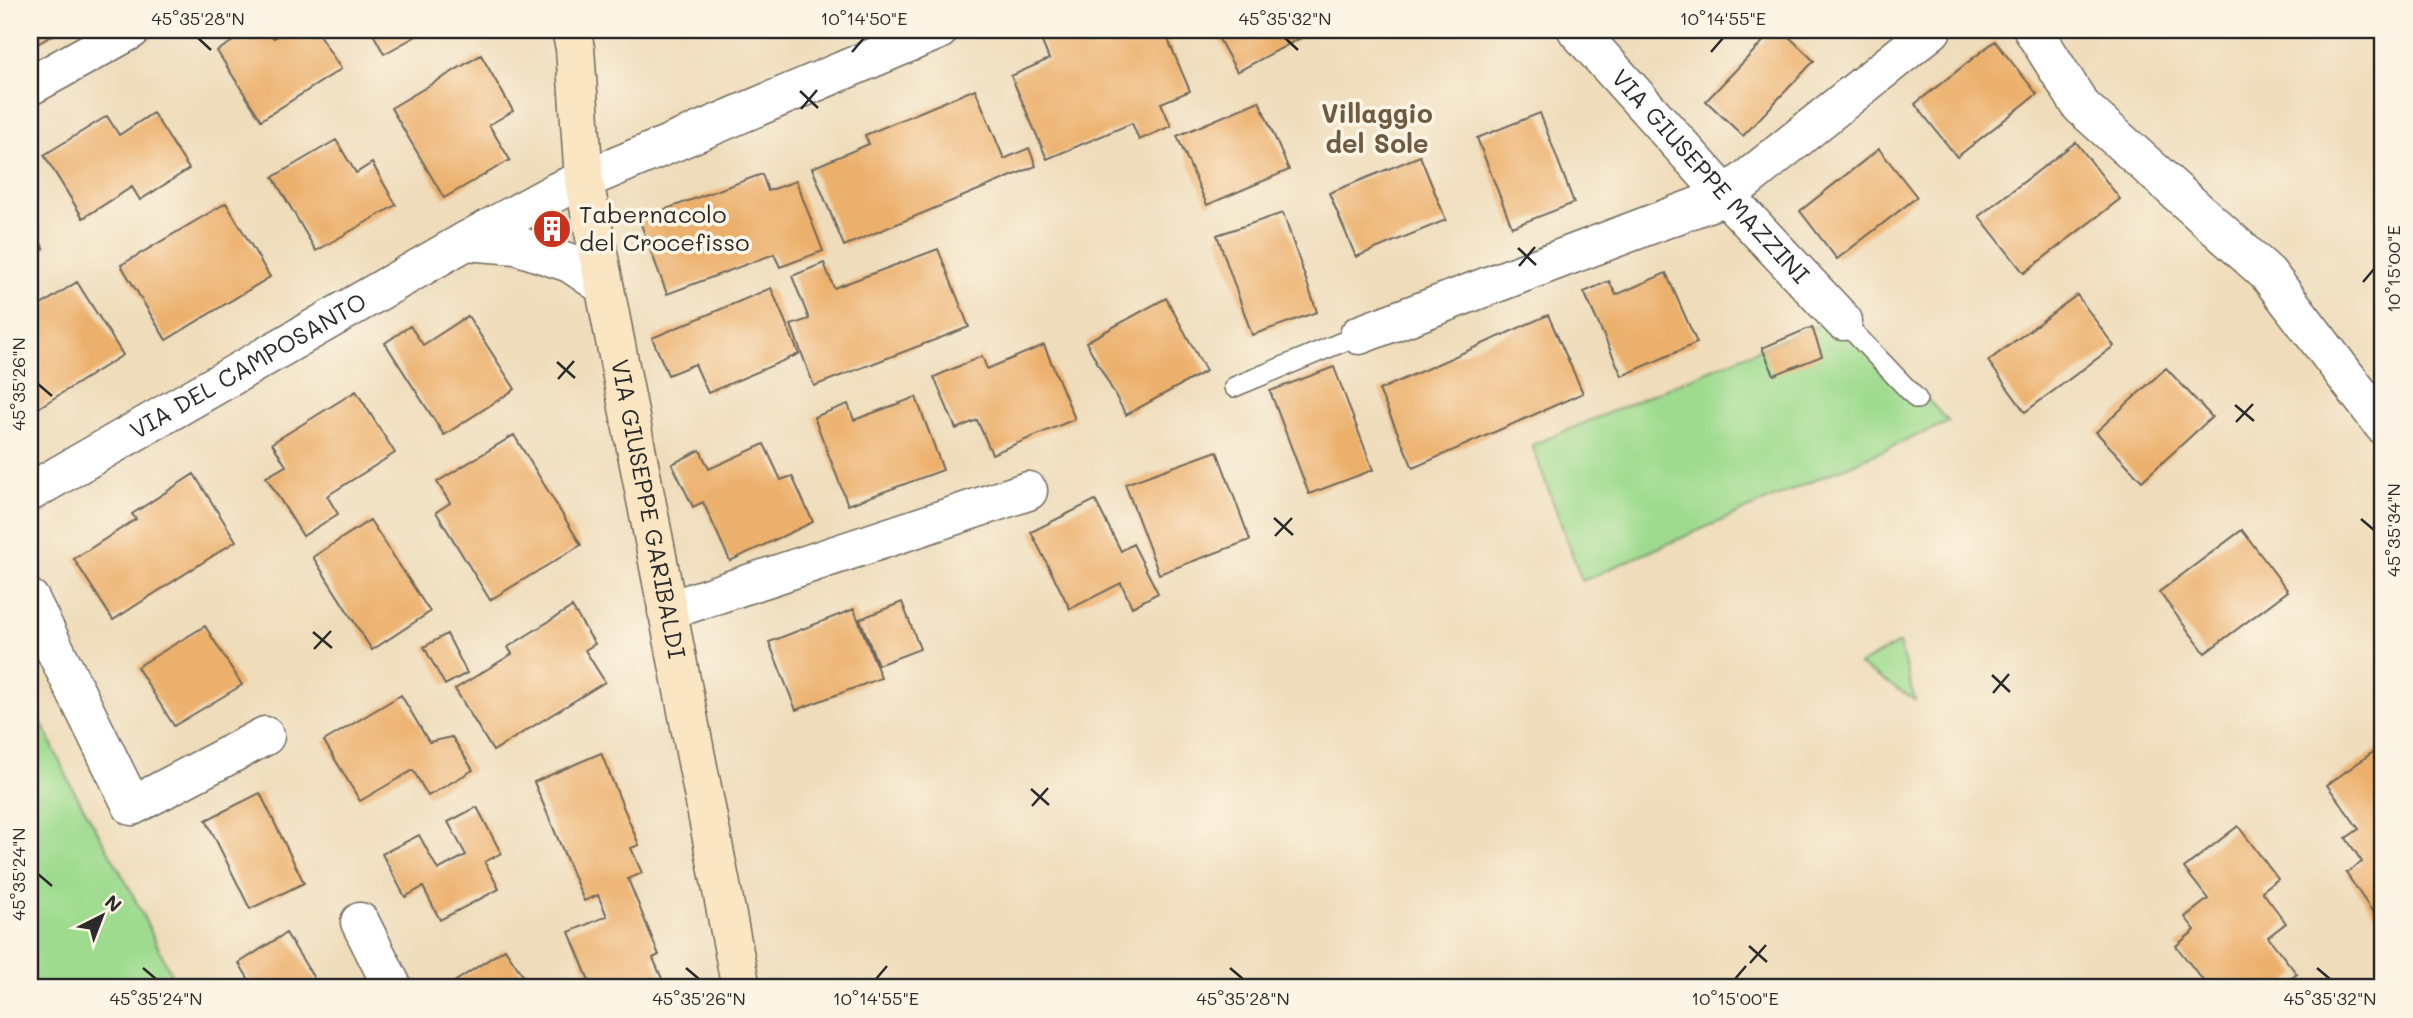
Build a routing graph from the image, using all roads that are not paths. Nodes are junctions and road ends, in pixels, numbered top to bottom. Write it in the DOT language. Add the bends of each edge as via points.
graph roads {
  1 [pos="131,30"];
  2 [pos="571,30"];
  3 [pos="939,30"];
  4 [pos="1577,30"];
  5 [pos="1932,30"];
  6 [pos="2033,30"];
  7 [pos="30,86"];
  8 [pos="584,181"];
  9 [pos="1726,197"];
  10 [pos="466,241"];
  11 [pos="604,286"];
  12 [pos="1843,321"];
  13 [pos="1359,335"];
  14 [pos="1234,387"];
  15 [pos="1917,399"];
  16 [pos="2383,425"];
  17 [pos="1028,491"];
  18 [pos="30,492"];
  19 [pos="30,599"];
  20 [pos="667,611"];
  21 [pos="265,736"];
  22 [pos="360,922"];
  23 [pos="393,988"];
  24 [pos="741,988"];
  1 -- 7 [label="street"];
  2 -- 8 [label="street, VIA GIUSEPPE GARIBALDI"];
  3 -- 8 [label="street, VIA DEL CAMPOSANTO"];
  4 -- 9 [label="street, VIA GIUSEPPE MAZZINI"];
  5 -- 9 [label="street"];
  6 -- 16 [label="street" via="2081,106 2268,274"];
  8 -- 10 [label="street, VIA DEL CAMPOSANTO"];
  8 -- 11 [label="street, VIA GIUSEPPE GARIBALDI"];
  9 -- 12 [label="street, VIA GIUSEPPE MAZZINI"];
  9 -- 13 [label="street"];
  10 -- 11 [label="street" via="516,245 538,252 570,263"];
  10 -- 18 [label="street, VIA DEL CAMPOSANTO"];
  11 -- 20 [label="street, VIA GIUSEPPE GARIBALDI"];
  12 -- 15 [label="lane"];
  13 -- 14 [label="lane"];
  17 -- 20 [label="street"];
  19 -- 21 [label="street" via="132,806"];
  20 -- 24 [label="street, VIA GIUSEPPE GARIBALDI"];
  22 -- 23 [label="street"];
}
